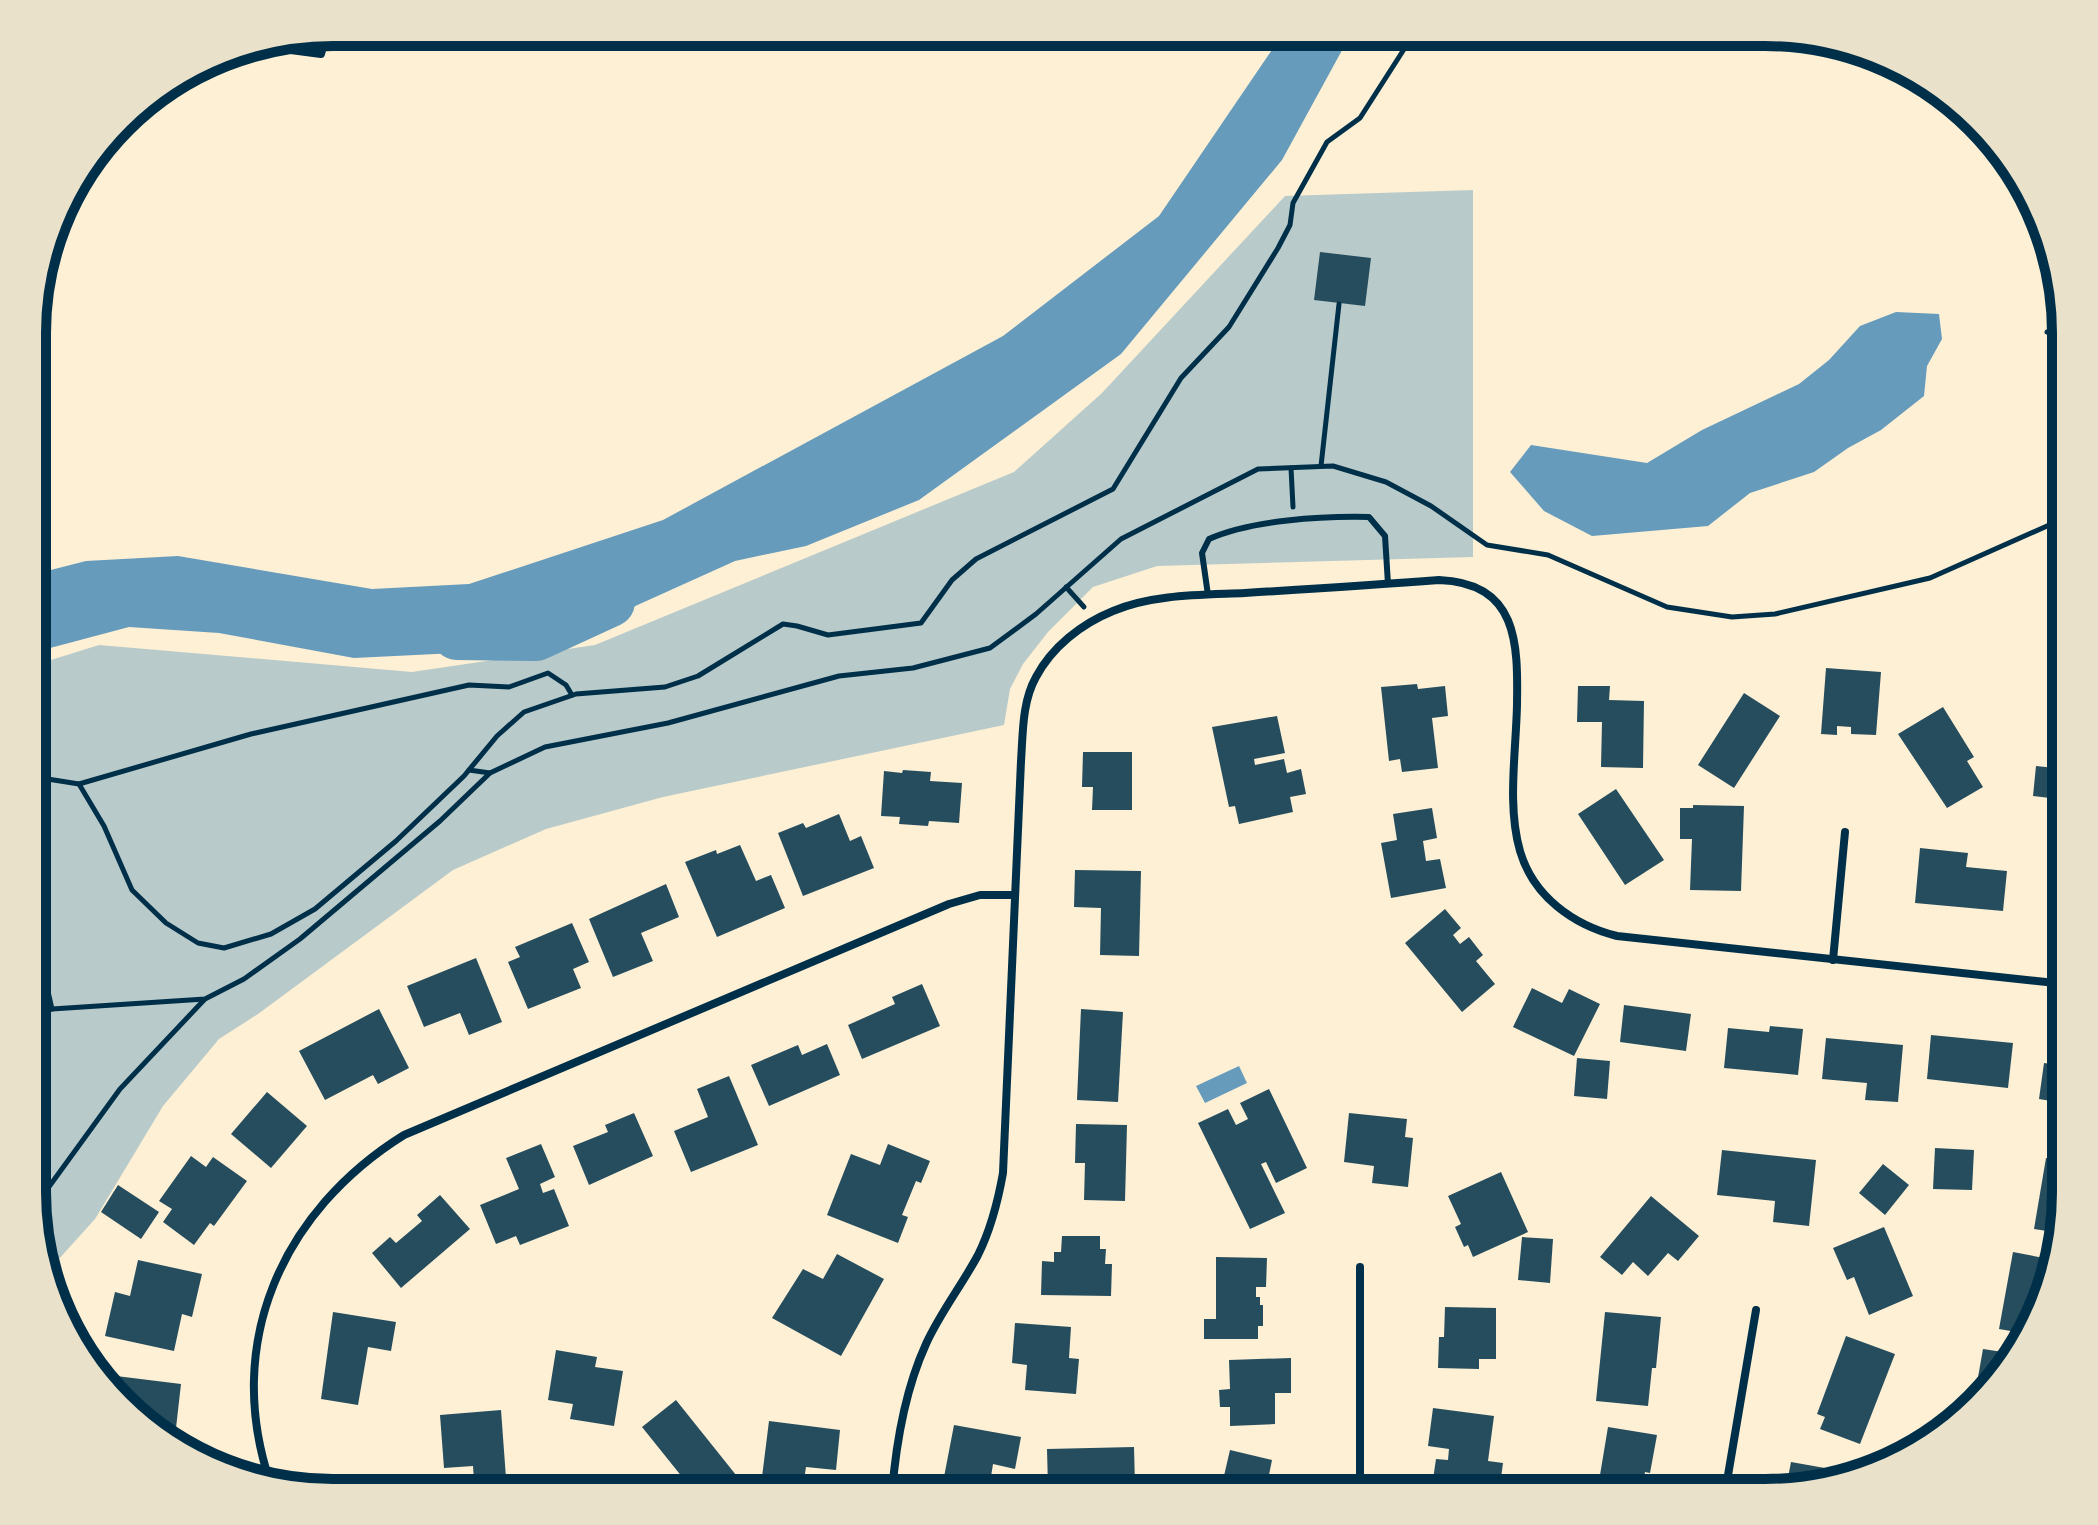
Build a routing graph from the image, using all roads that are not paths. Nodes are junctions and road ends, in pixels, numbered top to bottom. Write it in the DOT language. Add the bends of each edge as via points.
graph roads {
  1 [pos="323,47"];
  2 [pos="288,50"];
  3 [pos="1388,584"];
  4 [pos="1208,595"];
  5 [pos="1845,832"];
  6 [pos="1015,895"];
  7 [pos="1833,960"];
  8 [pos="2052,983"];
  9 [pos="1360,1267"];
  10 [pos="1756,1310"];
  11 [pos="267,1471"];
  12 [pos="893,1479"];
  13 [pos="1361,1479"];
  14 [pos="1727,1479"];
  1 -- 2 [label="street" via="321,54"];
  3 -- 4 [label="street"];
  3 -- 4 [label="lane" via="1385,536 1369,517 1343,517 1234,528 1209,539 1202,553"];
  3 -- 7 [label="street" via="1465,582 1500,606 1515,634 1517,834 1527,868 1558,908 1586,926 1617,936"];
  4 -- 6 [label="street" via="1134,604 1096,619 1047,660 1027,698"];
  5 -- 7 [label="street"];
  6 -- 11 [label="street" via="980,895 949,904 404,1135 357,1168 320,1205 294,1242 261,1326 256,1410"];
  6 -- 12 [label="street" via="999,1195 980,1251 943,1310 918,1365"];
  7 -- 8 [label="street"];
  9 -- 13 [label="street"];
  10 -- 14 [label="street"];
}
